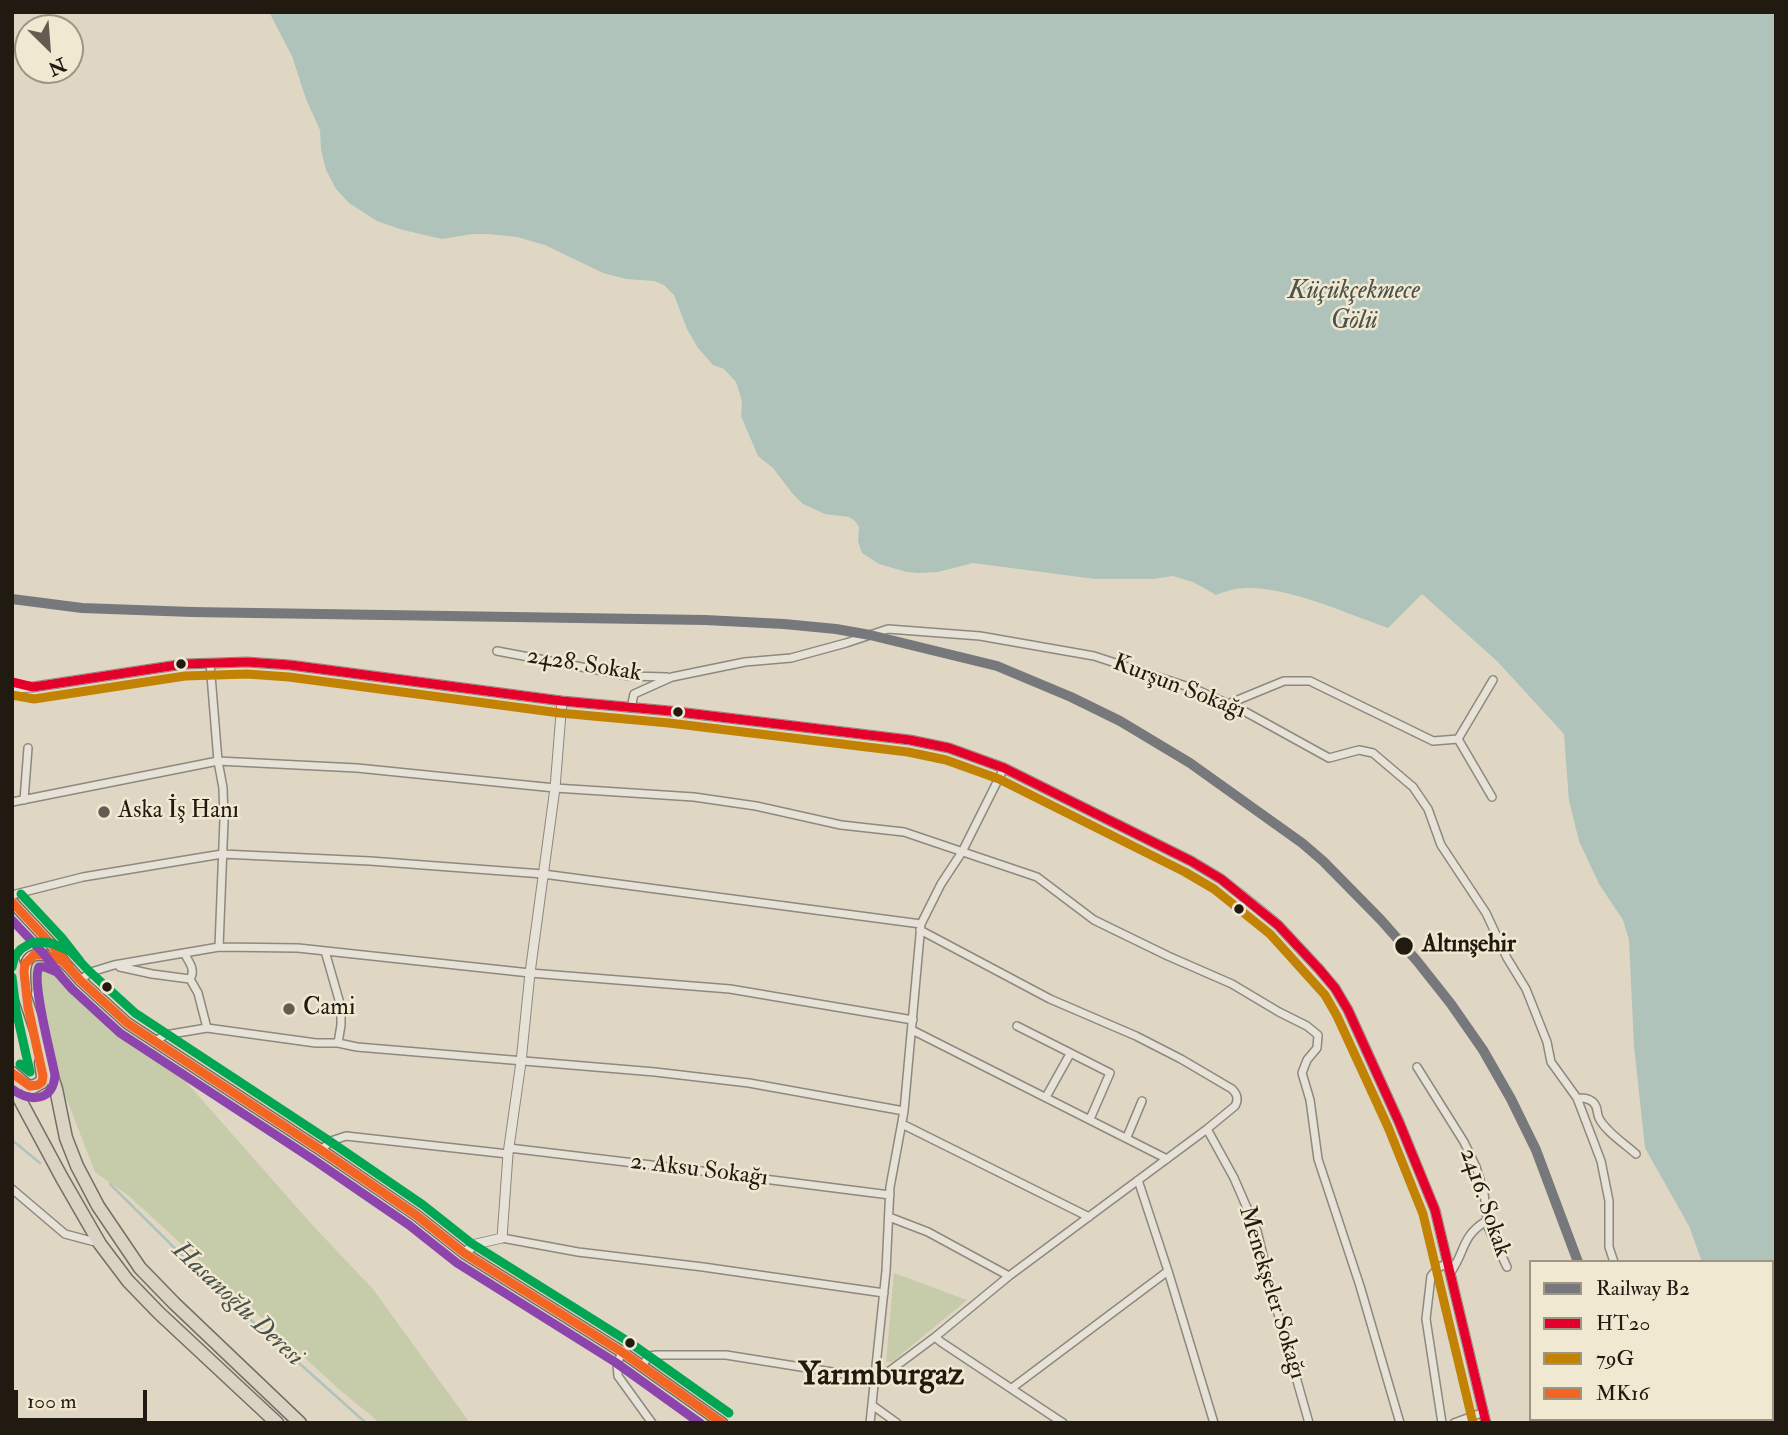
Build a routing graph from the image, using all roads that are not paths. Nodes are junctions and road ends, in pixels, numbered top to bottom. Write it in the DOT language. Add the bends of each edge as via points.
graph roads {
  1 [pos="497,651"];
  2 [pos="211,663"];
  3 [pos="672,677"];
  4 [pos="1493,680"];
  5 [pos="12,682"];
  6 [pos="33,687"];
  7 [pos="12,688"];
  8 [pos="562,701"];
  9 [pos="1228,704"];
  10 [pos="631,708"];
  11 [pos="1458,739"];
  12 [pos="28,748"];
  13 [pos="218,761"];
  14 [pos="1004,768"];
  15 [pos="555,788"];
  16 [pos="1492,797"];
  17 [pos="24,800"];
  18 [pos="12,802"];
  19 [pos="962,852"];
  20 [pos="222,854"];
  21 [pos="543,874"];
  22 [pos="12,895"];
  23 [pos="12,902"];
  24 [pos="920,927"];
  25 [pos="219,947"];
  26 [pos="325,951"];
  27 [pos="184,953"];
  28 [pos="64,962"];
  29 [pos="14,964"];
  30 [pos="114,965"];
  31 [pos="530,973"];
  32 [pos="190,979"];
  33 [pos="80,980"];
  34 [pos="28,1007"];
  35 [pos="913,1020"];
  36 [pos="1017,1026"];
  37 [pos="207,1028"];
  38 [pos="912,1030"];
  39 [pos="156,1041"];
  40 [pos="338,1043"];
  41 [pos="1070,1054"];
  42 [pos="521,1062"];
  43 [pos="1417,1067"];
  44 [pos="12,1073"];
  45 [pos="12,1085"];
  46 [pos="1046,1097"];
  47 [pos="1577,1098"];
  48 [pos="1142,1101"];
  49 [pos="904,1111"];
  50 [pos="1090,1119"];
  51 [pos="902,1124"];
  52 [pos="1207,1129"];
  53 [pos="1126,1137"];
  54 [pos="321,1150"];
  55 [pos="508,1152"];
  56 [pos="1636,1154"];
  57 [pos="1167,1158"];
  58 [pos="1138,1180"];
  59 [pos="12,1189"];
  60 [pos="890,1195"];
  61 [pos="889,1217"];
  62 [pos="1089,1217"];
  63 [pos="1486,1221"];
  64 [pos="502,1238"];
  65 [pos="100,1244"];
  66 [pos="464,1253"];
  67 [pos="1613,1260"];
  68 [pos="1449,1262"];
  69 [pos="1507,1267"];
  70 [pos="1168,1271"];
  71 [pos="1451,1272"];
  72 [pos="1009,1276"];
  73 [pos="884,1293"];
  74 [pos="935,1337"];
  75 [pos="622,1352"];
  76 [pos="641,1366"];
  77 [pos="876,1379"];
  78 [pos="1012,1388"];
  79 [pos="872,1405"];
  80 [pos="1484,1412"];
  81 [pos="277,1423"];
  82 [pos="300,1423"];
  83 [pos="652,1423"];
  84 [pos="722,1423"];
  85 [pos="870,1423"];
  86 [pos="897,1423"];
  87 [pos="1063,1423"];
  88 [pos="1214,1423"];
  89 [pos="1310,1423"];
  90 [pos="1400,1423"];
  91 [pos="1442,1423"];
  92 [pos="1454,1423"];
  93 [pos="1486,1423"];
  1 -- 3 [label="street, 2428. Sokak" via="629,676"];
  2 -- 6 [label="street"];
  2 -- 8 [label="street" via="290,664"];
  2 -- 13 [label="street"];
  3 -- 9 [label="street, Kurşun Sokağı" via="791,658 888,629 980,636 1094,656"];
  3 -- 10 [label="street, Kurşun Sokağı" via="634,694"];
  4 -- 11 [label="street"];
  5 -- 6 [label="street"];
  6 -- 7 [label="street"];
  8 -- 10 [label="street"];
  8 -- 15 [label="street"];
  9 -- 11 [label="street" via="1284,681 1310,681 1433,741"];
  9 -- 47 [label="street, Kurşun Sokağı" via="1329,758 1359,750 1373,753 1413,787 1428,809 1441,845 1486,912 1526,989 1548,1042 1551,1062"];
  10 -- 14 [label="street" via="933,743"];
  11 -- 16 [label="street"];
  12 -- 17 [label="street"];
  13 -- 15 [label="street" via="357,768"];
  13 -- 17 [label="street"];
  13 -- 20 [label="street" via="223,788"];
  14 -- 19 [label="street"];
  14 -- 68 [label="street" via="1201,867 1269,917 1310,959 1348,1010 1435,1210"];
  15 -- 19 [label="street" via="757,806 841,825 904,832"];
  15 -- 21 [label="street"];
  17 -- 18 [label="street"];
  19 -- 24 [label="street"];
  19 -- 90 [label="street" via="1037,877 1094,920 1232,984 1318,1035 1317,1048 1302,1073 1318,1159"];
  20 -- 21 [label="street"];
  20 -- 22 [label="street" via="83,877"];
  20 -- 25 [label="street"];
  21 -- 24 [label="street"];
  21 -- 31 [label="street"];
  23 -- 28 [label="main road"];
  24 -- 35 [label="street"];
  24 -- 52 [label="street" via="1050,999 1147,1042 1232,1089 1237,1097 1235,1106"];
  25 -- 26 [label="street"];
  25 -- 27 [label="street"];
  26 -- 31 [label="street"];
  26 -- 40 [label="street" via="341,1007"];
  27 -- 30 [label="street"];
  27 -- 32 [label="street" via="192,966"];
  28 -- 33 [label="main road"];
  28 -- 34 [label="main road" via="41,954 25,964"];
  29 -- 34 [label="main road"];
  30 -- 32 [label="street"];
  30 -- 33 [label="street"];
  31 -- 35 [label="street" via="730,989"];
  31 -- 42 [label="street"];
  32 -- 37 [label="street"];
  33 -- 39 [label="main road" via="127,1023"];
  34 -- 44 [label="main road" via="42,1082 27,1086"];
  34 -- 82 [label="main road" via="66,1138 113,1229 140,1268"];
  35 -- 38 [label="street"];
  36 -- 41 [label="street"];
  37 -- 39 [label="street" via="165,1035"];
  37 -- 40 [label="street"];
  38 -- 46 [label="street"];
  38 -- 49 [label="street"];
  39 -- 54 [label="main road"];
  40 -- 42 [label="street"];
  41 -- 46 [label="street"];
  41 -- 50 [label="street" via="1110,1073"];
  42 -- 49 [label="street" via="748,1083"];
  42 -- 55 [label="street"];
  43 -- 63 [label="street, 2416. Sokak" via="1476,1167"];
  45 -- 65 [label="main road"];
  46 -- 50 [label="street"];
  47 -- 56 [label="street, Kurşun Sokağı" via="1591,1101 1610,1131"];
  47 -- 67 [label="street, Kurşun Sokağı" via="1601,1161"];
  48 -- 53 [label="street"];
  49 -- 51 [label="street"];
  50 -- 53 [label="street"];
  51 -- 60 [label="street"];
  51 -- 62 [label="street"];
  52 -- 57 [label="street"];
  52 -- 89 [label="street, Menekşeler Sokağı" via="1257,1231"];
  53 -- 57 [label="street"];
  54 -- 55 [label="street, 2. Aksu Sokağı" via="346,1136"];
  54 -- 66 [label="main road"];
  55 -- 60 [label="street, 2. Aksu Sokağı"];
  55 -- 64 [label="street"];
  57 -- 58 [label="street"];
  58 -- 62 [label="street"];
  58 -- 70 [label="street"];
  59 -- 65 [label="street" via="65,1234"];
  60 -- 61 [label="street"];
  61 -- 72 [label="street" via="928,1232"];
  61 -- 73 [label="street"];
  62 -- 72 [label="street"];
  63 -- 69 [label="street, 2416. Sokak"];
  63 -- 71 [label="street" via="1469,1234"];
  64 -- 66 [label="street" via="476,1244"];
  64 -- 73 [label="street"];
  65 -- 81 [label="main road" via="159,1313"];
  66 -- 75 [label="main road"];
  68 -- 71 [label="street"];
  68 -- 91 [label="street" via="1431,1276 1426,1319"];
  70 -- 78 [label="street"];
  70 -- 88 [label="street"];
  71 -- 80 [label="street"];
  72 -- 74 [label="street"];
  73 -- 77 [label="street"];
  74 -- 77 [label="street"];
  74 -- 78 [label="street"];
  75 -- 76 [label="main road"];
  75 -- 83 [label="street" via="617,1364 620,1381"];
  76 -- 77 [label="street" via="656,1355 726,1354"];
  76 -- 84 [label="main road"];
  77 -- 79 [label="street"];
  78 -- 87 [label="street"];
  79 -- 85 [label="street"];
  79 -- 86 [label="street"];
  80 -- 92 [label="street"];
  80 -- 93 [label="street"];
}
